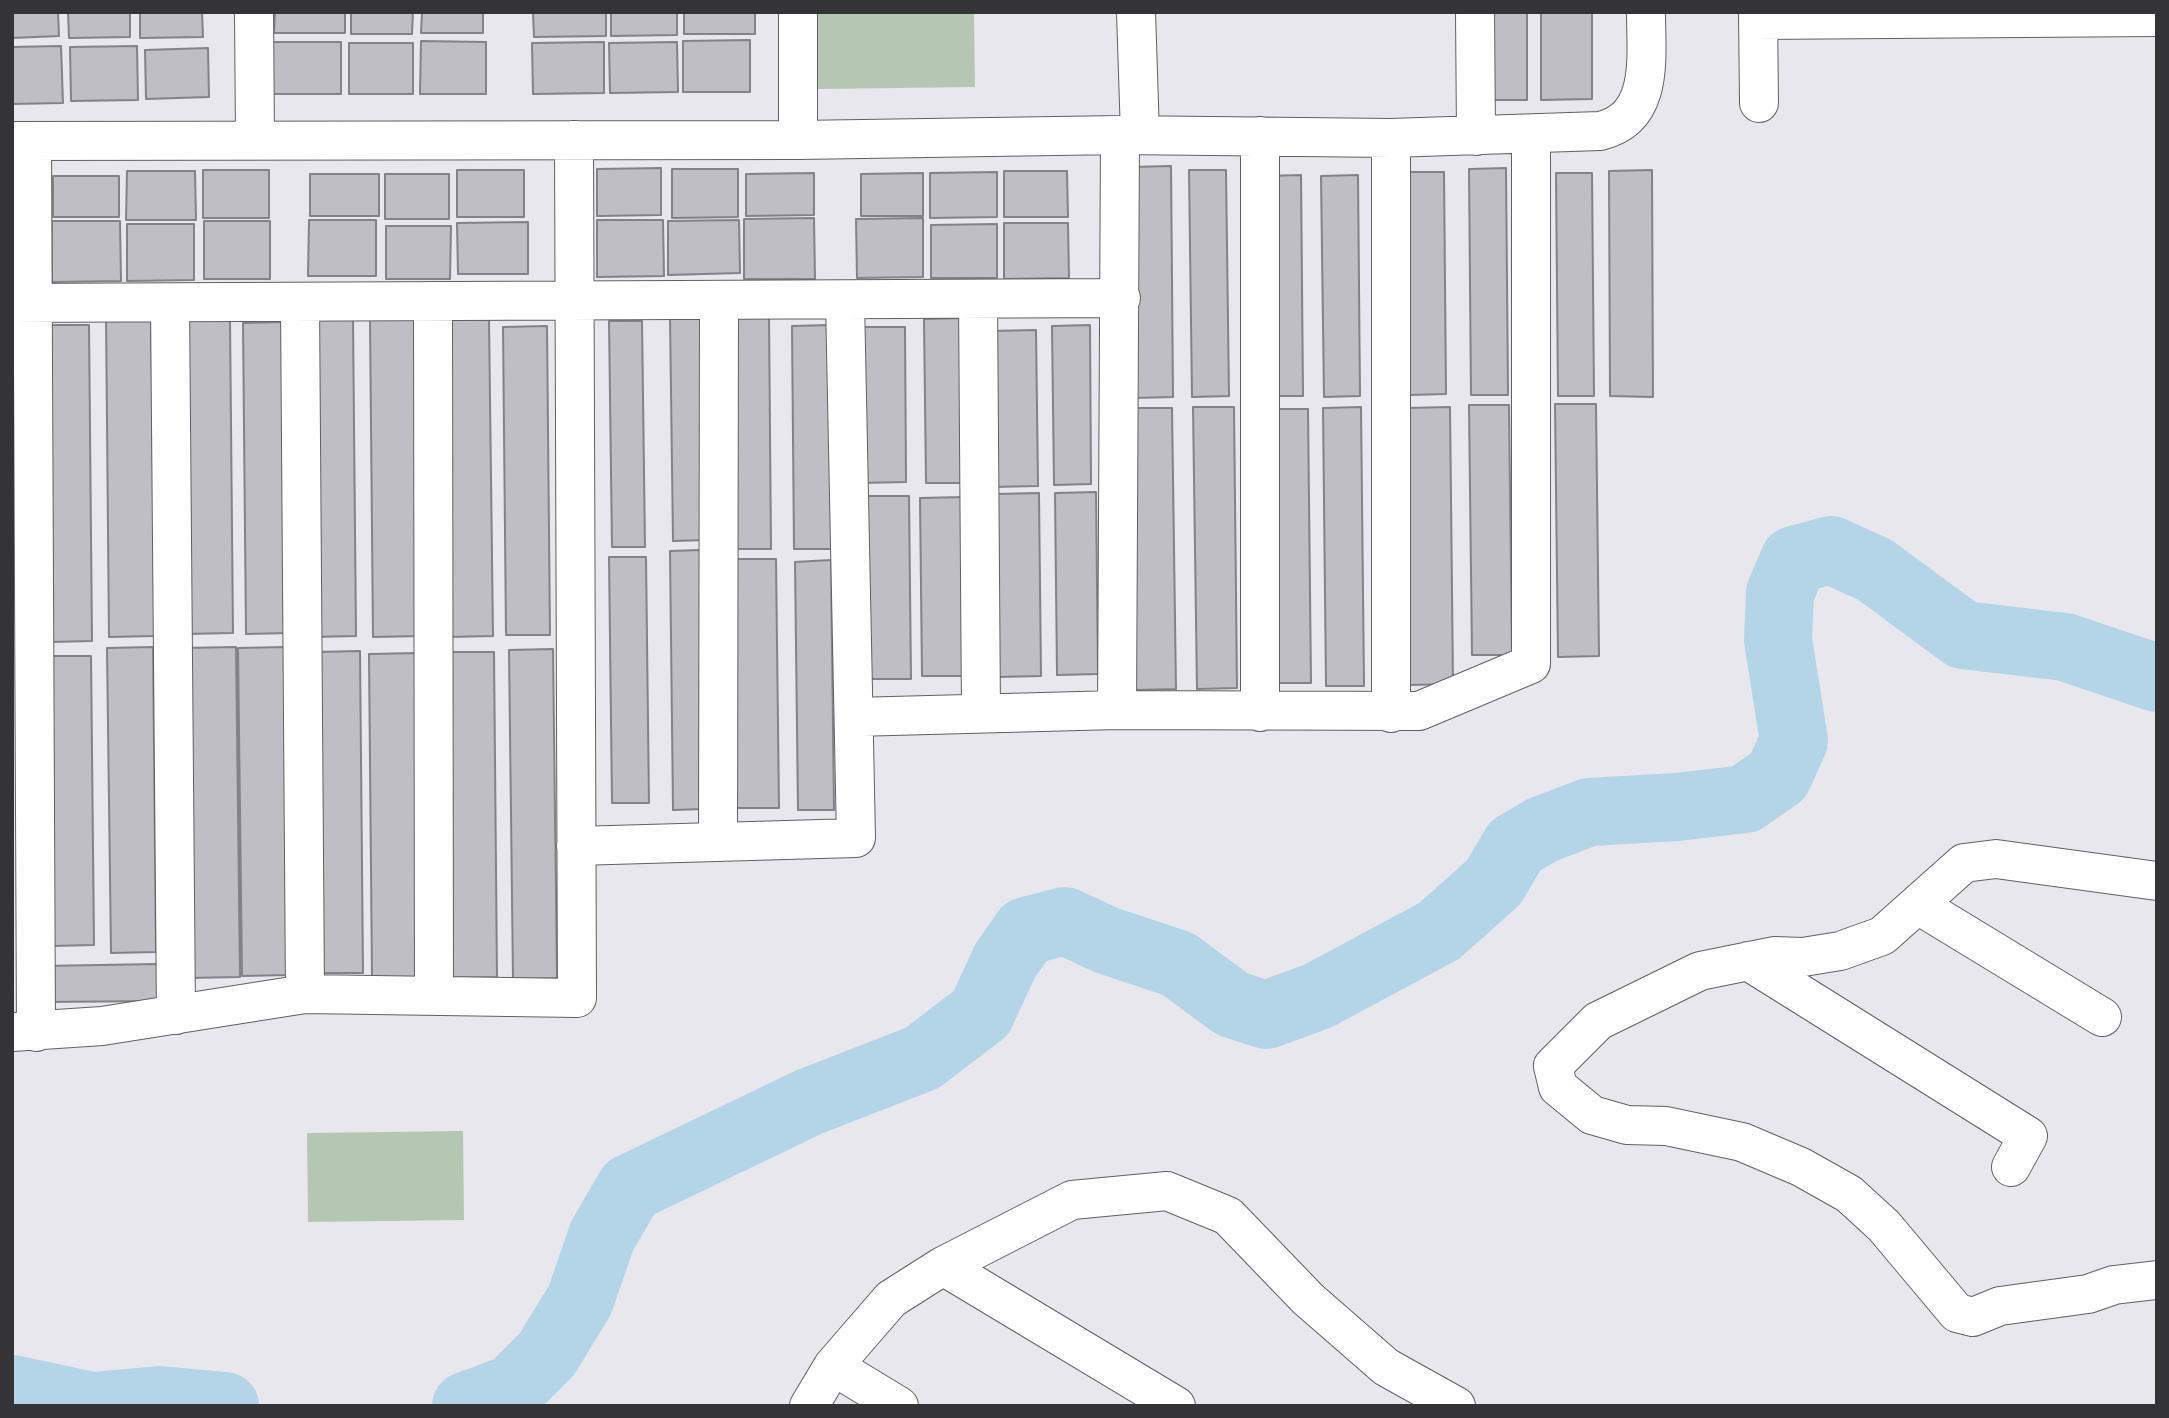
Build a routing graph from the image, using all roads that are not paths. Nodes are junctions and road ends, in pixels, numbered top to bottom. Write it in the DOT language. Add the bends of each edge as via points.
graph roads {
  1 [pos="254,12"];
  2 [pos="798,12"];
  3 [pos="1136,12"];
  4 [pos="1475,12"];
  5 [pos="1646,12"];
  6 [pos="1758,16"];
  7 [pos="2157,17"];
  8 [pos="1759,103"];
  9 [pos="1130,135"];
  10 [pos="1531,135"];
  11 [pos="1260,136"];
  12 [pos="1476,136"];
  13 [pos="255,138"];
  14 [pos="1391,138"];
  15 [pos="573,139"];
  16 [pos="798,140"];
  17 [pos="22,141"];
  18 [pos="1121,298"];
  19 [pos="978,299"];
  20 [pos="719,300"];
  21 [pos="845,300"];
  22 [pos="433,301"];
  23 [pos="575,301"];
  24 [pos="300,302"];
  25 [pos="22,303"];
  26 [pos="170,303"];
  27 [pos="1117,710"];
  28 [pos="1260,712"];
  29 [pos="981,713"];
  30 [pos="1391,713"];
  31 [pos="854,716"];
  32 [pos="718,842"];
  33 [pos="576,846"];
  34 [pos="2157,881"];
  35 [pos="1918,905"];
  36 [pos="1748,961"];
  37 [pos="305,994"];
  38 [pos="434,996"];
  39 [pos="176,1016"];
  40 [pos="2102,1017"];
  41 [pos="24,1032"];
  42 [pos="2011,1167"];
  43 [pos="943,1265"];
  44 [pos="2157,1280"];
  45 [pos="833,1366"];
  46 [pos="809,1406"];
  47 [pos="899,1406"];
  48 [pos="1176,1406"];
  49 [pos="1456,1406"];
  1 -- 13 [label="street"];
  2 -- 16 [label="street"];
  3 -- 9 [label="street"];
  4 -- 12 [label="street"];
  5 -- 10 [label="street" via="1642,95 1630,115 1618,127 1600,131"];
  6 -- 7 [label="street"];
  6 -- 8 [label="street"];
  9 -- 11 [label="street"];
  9 -- 16 [label="street"];
  9 -- 18 [label="street"];
  10 -- 12 [label="street"];
  10 -- 30 [label="street" via="1531,664 1419,710"];
  11 -- 14 [label="street"];
  11 -- 28 [label="street"];
  12 -- 14 [label="street"];
  13 -- 15 [label="street"];
  13 -- 17 [label="street"];
  14 -- 30 [label="street"];
  15 -- 16 [label="street"];
  15 -- 23 [label="street"];
  17 -- 25 [label="street"];
  18 -- 19 [label="street"];
  18 -- 27 [label="street"];
  19 -- 21 [label="street"];
  19 -- 29 [label="street"];
  20 -- 21 [label="street"];
  20 -- 23 [label="street"];
  20 -- 32 [label="street"];
  21 -- 31 [label="street"];
  22 -- 23 [label="street"];
  22 -- 24 [label="street"];
  22 -- 38 [label="street"];
  23 -- 33 [label="street"];
  24 -- 26 [label="street"];
  24 -- 37 [label="street"];
  25 -- 26 [label="street"];
  25 -- 41 [label="street"];
  26 -- 39 [label="street"];
  27 -- 28 [label="street"];
  27 -- 29 [label="street"];
  28 -- 30 [label="street"];
  29 -- 31 [label="street"];
  31 -- 32 [label="street" via="856,838"];
  32 -- 33 [label="street"];
  33 -- 38 [label="street" via="577,998"];
  34 -- 35 [label="street" via="1997,859 1964,863"];
  35 -- 36 [label="street" via="1882,936 1840,951"];
  35 -- 40 [label="street"];
  36 -- 42 [label="street" via="2028,1136"];
  36 -- 44 [label="street" via="1700,971 1598,1021 1553,1066 1558,1087 1592,1115 1627,1125 1666,1126 1742,1142 1837,1187 1884,1226 1957,1313 1973,1317 2000,1306"];
  37 -- 38 [label="street"];
  37 -- 39 [label="street"];
  39 -- 41 [label="street"];
  43 -- 45 [label="street" via="891,1298"];
  43 -- 48 [label="street"];
  43 -- 49 [label="street" via="1072,1200 1167,1191 1228,1216 1308,1298 1386,1367"];
  45 -- 46 [label="street"];
  45 -- 47 [label="street"];
}
